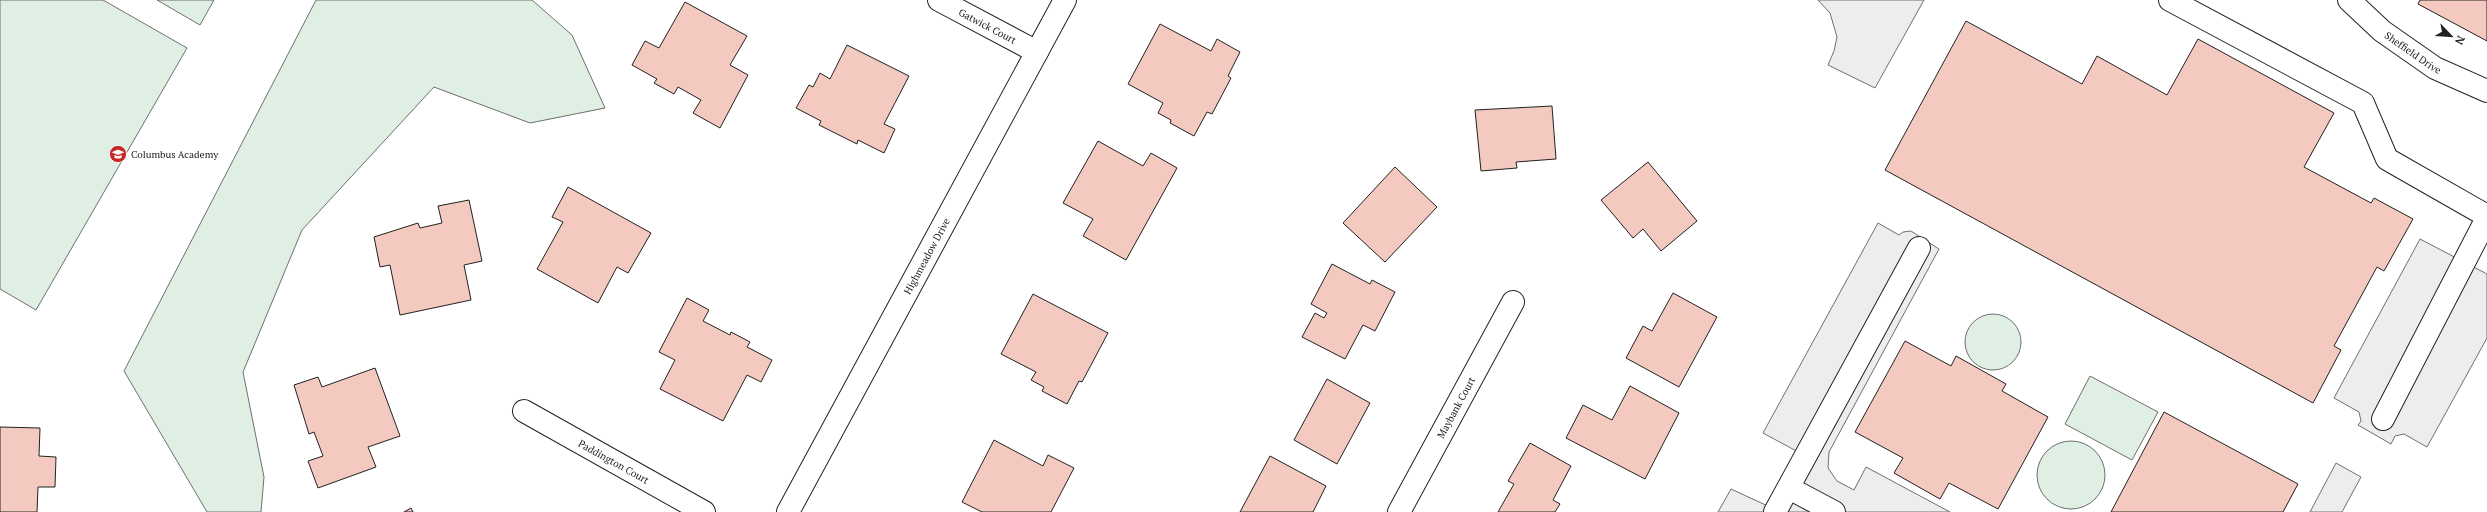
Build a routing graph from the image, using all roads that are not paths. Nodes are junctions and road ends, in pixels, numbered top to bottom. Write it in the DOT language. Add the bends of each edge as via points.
graph roads {
  1 [pos="939,0"];
  2 [pos="1065,0"];
  3 [pos="2170,0"];
  4 [pos="2349,0"];
  5 [pos="1037,52"];
  6 [pos="2487,91"];
  7 [pos="2487,217"];
  8 [pos="1919,248"];
  9 [pos="1513,302"];
  10 [pos="524,411"];
  11 [pos="2383,419"];
  12 [pos="1788,488"];
  13 [pos="704,512"];
  14 [pos="788,512"];
  15 [pos="1399,512"];
  16 [pos="1776,512"];
  17 [pos="1834,512"];
  1 -- 5 [label="street, Gatwick Court"];
  2 -- 5 [label="street, Highmeadow Drive"];
  3 -- 7 [label="street" via="2363,103 2387,159"];
  4 -- 6 [label="street, Sheffield Drive" via="2382,31 2435,68"];
  5 -- 14 [label="street, Highmeadow Drive"];
  7 -- 11 [label="street"];
  8 -- 12 [label="street"];
  9 -- 15 [label="street, Maybank Court"];
  10 -- 13 [label="street, Paddington Court"];
  12 -- 16 [label="street"];
  12 -- 17 [label="street"];
}
